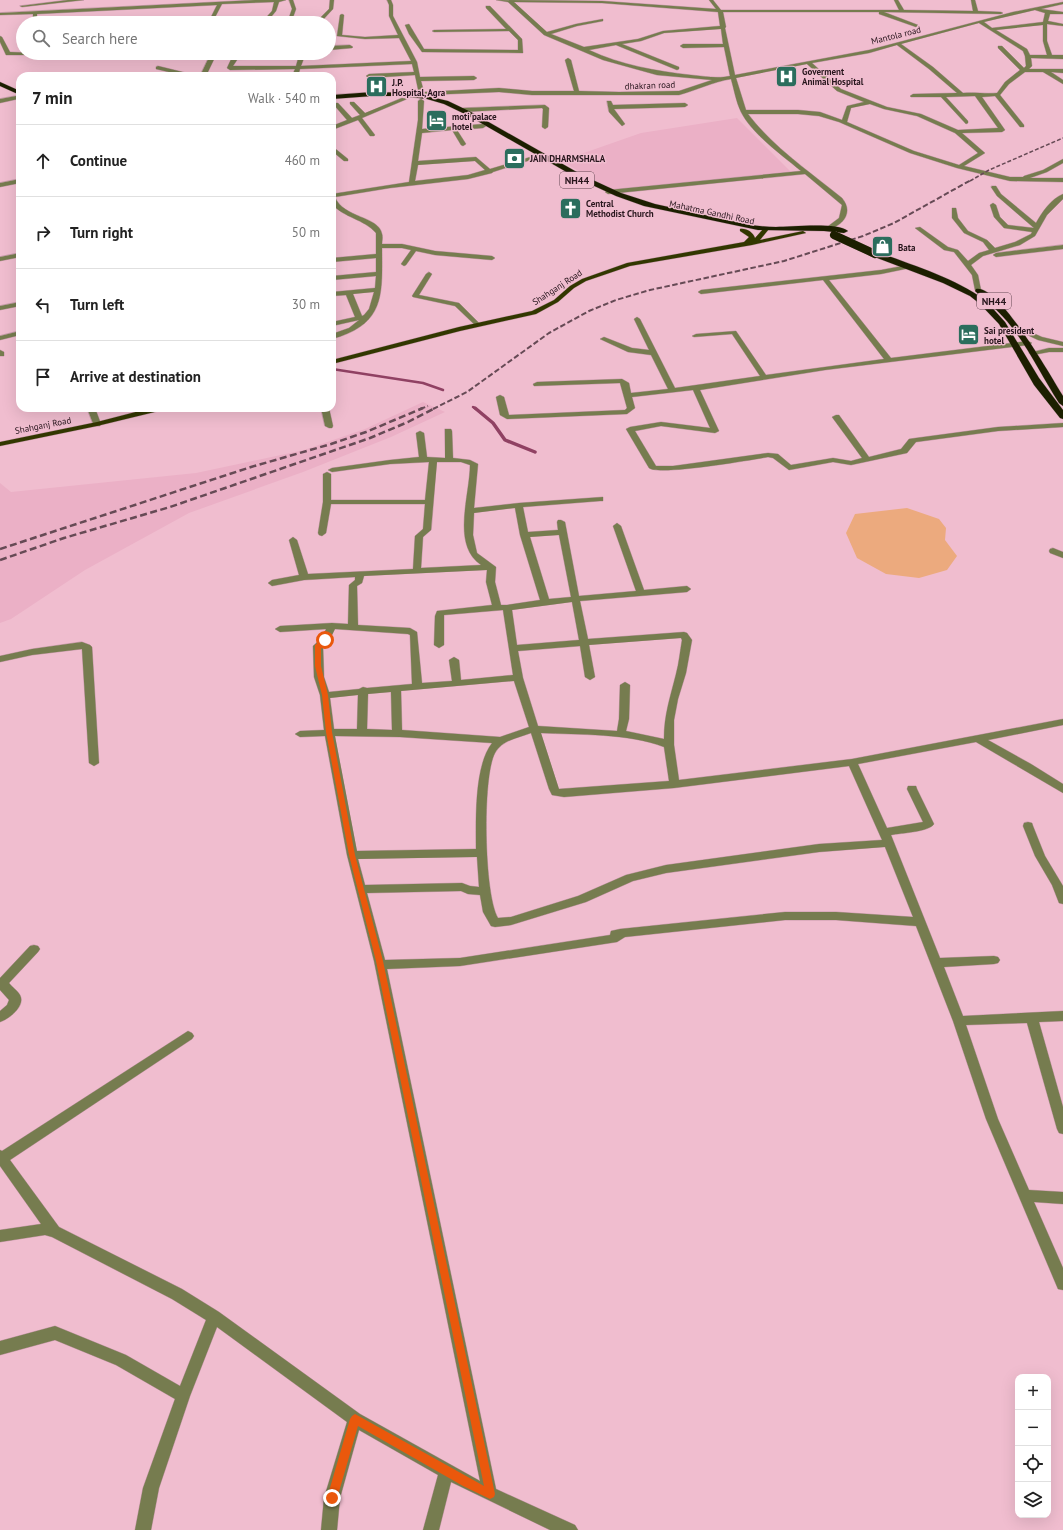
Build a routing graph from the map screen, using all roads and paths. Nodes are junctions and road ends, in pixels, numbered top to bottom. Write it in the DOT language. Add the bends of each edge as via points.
graph roads {
  1 [pos="82,0"];
  2 [pos="284,0"];
  3 [pos="291,0"];
  4 [pos="332,0"];
  5 [pos="389,0"];
  6 [pos="498,0"];
  7 [pos="711,0"];
  8 [pos="896,0"];
  9 [pos="973,0"];
  10 [pos="277,1"];
  11 [pos="510,1"];
  12 [pos="518,1"];
  13 [pos="221,2"];
  14 [pos="624,2"];
  15 [pos="1063,3"];
  16 [pos="488,7"];
  17 [pos="1033,9"];
  18 [pos="720,11"];
  19 [pos="814,11"];
  20 [pos="902,11"];
  21 [pos="925,11"];
  22 [pos="35,12"];
  23 [pos="877,12"];
  24 [pos="976,12"];
  25 [pos="1048,12"];
  26 [pos="1013,13"];
  27 [pos="1063,13"];
  28 [pos="0,14"];
  29 [pos="9,14"];
  30 [pos="342,15"];
  31 [pos="35,16"];
  32 [pos="214,16"];
  33 [pos="269,16"];
  34 [pos="292,16"];
  35 [pos="324,16"];
  36 [pos="791,16"];
  37 [pos="938,19"];
  38 [pos="601,20"];
  39 [pos="980,22"];
  40 [pos="1045,23"];
  41 [pos="1063,24"];
  42 [pos="407,25"];
  43 [pos="916,26"];
  44 [pos="724,27"];
  45 [pos="993,29"];
  46 [pos="510,30"];
  47 [pos="434,31"];
  48 [pos="546,34"];
  49 [pos="400,36"];
  50 [pos="0,37"];
  51 [pos="615,43"];
  52 [pos="897,43"];
  53 [pos="725,45"];
  54 [pos="683,46"];
  55 [pos="1000,47"];
  56 [pos="336,48"];
  57 [pos="350,48"];
  58 [pos="584,49"];
  59 [pos="422,50"];
  60 [pos="408,51"];
  61 [pos="16,54"];
  62 [pos="1028,56"];
  63 [pos="1050,56"];
  64 [pos="1063,56"];
  65 [pos="211,60"];
  66 [pos="234,60"];
  67 [pos="300,60"];
  68 [pos="568,60"];
  69 [pos="414,62"];
  70 [pos="808,63"];
  71 [pos="1063,65"];
  72 [pos="158,68"];
  73 [pos="298,68"];
  74 [pos="677,68"];
  75 [pos="1024,70"];
  76 [pos="1056,70"];
  77 [pos="1044,71"];
  78 [pos="1063,71"];
  79 [pos="176,72"];
  80 [pos="205,72"];
  81 [pos="296,72"];
  82 [pos="369,76"];
  83 [pos="418,76"];
  84 [pos="732,77"];
  85 [pos="474,78"];
  86 [pos="716,80"];
  87 [pos="1063,82"];
  88 [pos="0,84"];
  89 [pos="0,91"];
  90 [pos="577,92"];
  91 [pos="960,93"];
  92 [pos="608,94"];
  93 [pos="941,94"];
  94 [pos="16,95"];
  95 [pos="997,95"];
  96 [pos="16,96"];
  97 [pos="913,96"];
  98 [pos="979,96"];
  99 [pos="336,97"];
  100 [pos="422,97"];
  101 [pos="16,98"];
  102 [pos="404,99"];
  103 [pos="0,101"];
  104 [pos="336,102"];
  105 [pos="870,102"];
  106 [pos="352,103"];
  107 [pos="336,104"];
  108 [pos="685,105"];
  109 [pos="610,107"];
  110 [pos="463,110"];
  111 [pos="744,112"];
  112 [pos="361,117"];
  113 [pos="351,121"];
  114 [pos="844,122"];
  115 [pos="966,122"];
  116 [pos="622,124"];
  117 [pos="483,126"];
  118 [pos="1022,126"];
  119 [pos="336,127"];
  120 [pos="545,128"];
  121 [pos="454,129"];
  122 [pos="420,132"];
  123 [pos="956,132"];
  124 [pos="372,135"];
  125 [pos="463,144"];
  126 [pos="336,151"];
  127 [pos="537,157"];
  128 [pos="346,160"];
  129 [pos="1063,161"];
  130 [pos="416,163"];
  131 [pos="959,167"];
  132 [pos="490,172"];
  133 [pos="805,172"];
  134 [pos="480,179"];
  135 [pos="1020,180"];
  136 [pos="1063,180"];
  137 [pos="16,182"];
  138 [pos="412,183"];
  139 [pos="433,183"];
  140 [pos="0,185"];
  141 [pos="994,187"];
  142 [pos="608,192"];
  143 [pos="376,193"];
  144 [pos="336,194"];
  145 [pos="1063,196"];
  146 [pos="993,205"];
  147 [pos="336,208"];
  148 [pos="954,210"];
  149 [pos="830,227"];
  150 [pos="918,228"];
  151 [pos="1036,228"];
  152 [pos="742,230"];
  153 [pos="765,231"];
  154 [pos="803,233"];
  155 [pos="746,244"];
  156 [pos="379,246"];
  157 [pos="1063,247"];
  158 [pos="415,248"];
  159 [pos="994,251"];
  160 [pos="879,252"];
  161 [pos="16,256"];
  162 [pos="379,256"];
  163 [pos="978,256"];
  164 [pos="492,258"];
  165 [pos="0,260"];
  166 [pos="336,260"];
  167 [pos="404,264"];
  168 [pos="968,265"];
  169 [pos="908,267"];
  170 [pos="379,274"];
  171 [pos="430,274"];
  172 [pos="336,278"];
  173 [pos="824,278"];
  174 [pos="379,290"];
  175 [pos="978,290"];
  176 [pos="701,292"];
  177 [pos="349,293"];
  178 [pos="336,294"];
  179 [pos="16,305"];
  180 [pos="0,308"];
  181 [pos="368,316"];
  182 [pos="359,318"];
  183 [pos="636,319"];
  184 [pos="336,323"];
  185 [pos="478,325"];
  186 [pos="1017,328"];
  187 [pos="16,334"];
  188 [pos="336,336"];
  189 [pos="696,336"];
  190 [pos="0,338"];
  191 [pos="604,339"];
  192 [pos="1028,343"];
  193 [pos="1016,344"];
  194 [pos="1063,344"];
  195 [pos="1063,350"];
  196 [pos="654,353"];
  197 [pos="1033,353"];
  198 [pos="336,360"];
  199 [pos="890,361"];
  200 [pos="764,377"];
  201 [pos="537,384"];
  202 [pos="696,388"];
  203 [pos="672,390"];
  204 [pos="629,395"];
  205 [pos="500,397"];
  206 [pos="1063,403"];
  207 [pos="92,412"];
  208 [pos="144,412"];
  209 [pos="326,412"];
  210 [pos="1063,416"];
  211 [pos="836,417"];
  212 [pos="97,424"];
  213 [pos="1063,425"];
  214 [pos="329,426"];
  215 [pos="448,431"];
  216 [pos="420,433"];
  217 [pos="0,444"];
  218 [pos="423,459"];
  219 [pos="433,459"];
  220 [pos="867,459"];
  221 [pos="449,460"];
  222 [pos="600,499"];
  223 [pos="327,502"];
  224 [pos="430,502"];
  225 [pos="519,505"];
  226 [pos="470,511"];
  227 [pos="561,522"];
  228 [pos="617,526"];
  229 [pos="563,532"];
  230 [pos="322,533"];
  231 [pos="524,535"];
  232 [pos="294,540"];
  233 [pos="1053,551"];
  234 [pos="1063,555"];
  235 [pos="492,567"];
  236 [pos="417,571"];
  237 [pos="360,574"];
  238 [pos="304,577"];
  239 [pos="272,583"];
  240 [pos="687,589"];
  241 [pos="641,593"];
  242 [pos="575,600"];
  243 [pos="545,602"];
  244 [pos="502,608"];
  245 [pos="332,626"];
  246 [pos="353,628"];
  247 [pos="280,630"];
  248 [pos="584,642"];
  249 [pos="439,645"];
  250 [pos="514,648"];
  251 [pos="0,659"];
  252 [pos="454,660"];
  253 [pos="590,677"];
  254 [pos="518,678"];
  255 [pos="457,683"];
  256 [pos="625,685"];
  257 [pos="417,686"];
  258 [pos="396,688"];
  259 [pos="363,690"];
  260 [pos="325,695"];
  261 [pos="1063,722"];
  262 [pos="533,729"];
  263 [pos="329,732"];
  264 [pos="362,732"];
  265 [pos="397,733"];
  266 [pos="300,734"];
  267 [pos="621,734"];
  268 [pos="977,738"];
  269 [pos="500,740"];
  270 [pos="669,745"];
  271 [pos="852,762"];
  272 [pos="94,763"];
  273 [pos="674,784"];
  274 [pos="912,789"];
  275 [pos="1063,789"];
  276 [pos="1028,826"];
  277 [pos="885,832"];
  278 [pos="889,843"];
  279 [pos="482,853"];
  280 [pos="352,855"];
  281 [pos="361,889"];
  282 [pos="483,891"];
  283 [pos="1063,900"];
  284 [pos="921,922"];
  285 [pos="34,949"];
  286 [pos="994,960"];
  287 [pos="937,963"];
  288 [pos="380,965"];
  289 [pos="1063,1016"];
  290 [pos="0,1018"];
  291 [pos="1032,1018"];
  292 [pos="959,1021"];
  293 [pos="188,1036"];
  294 [pos="1063,1129"];
  295 [pos="1,1157"];
  296 [pos="1026,1196"];
  297 [pos="1063,1198"];
  298 [pos="54,1231"];
  299 [pos="0,1236"];
  300 [pos="1063,1284"];
  301 [pos="214,1317"];
  302 [pos="0,1348"];
  303 [pos="183,1396"];
  304 [pos="355,1419"];
  305 [pos="447,1471"];
  306 [pos="490,1494"];
  307 [pos="143,1530"];
  308 [pos="329,1530"];
  309 [pos="431,1530"];
  310 [pos="570,1530"];
  1 -- 29 [label="street" via="18,7"];
  2 -- 10 [label="street"];
  3 -- 34 [label="street" via="294,9"];
  4 -- 35 [label="street" via="331,9"];
  5 -- 49 [label="street" via="391,16"];
  6 -- 11 [label="street"];
  7 -- 18 [label="street"];
  8 -- 20 [label="street"];
  9 -- 24 [label="street"];
  10 -- 13 [label="street"];
  10 -- 33 [label="street"];
  11 -- 12 [label="street"];
  11 -- 48 [label="street"];
  12 -- 14 [label="street"];
  13 -- 22 [label="street"];
  13 -- 32 [label="street"];
  14 -- 18 [label="street" via="648,7"];
  15 -- 17 [label="street, Mantola road"];
  16 -- 46 [label="street"];
  17 -- 25 [label="street"];
  17 -- 26 [label="street, Mantola road"];
  18 -- 19 [label="street" via="737,8"];
  18 -- 44 [label="street"];
  19 -- 23 [label="street"];
  19 -- 36 [label="street" via="814,15"];
  20 -- 21 [label="street"];
  20 -- 23 [label="street"];
  21 -- 24 [label="street"];
  21 -- 37 [label="street"];
  22 -- 29 [label="street"];
  22 -- 31 [label="street"];
  23 -- 43 [label="street"];
  24 -- 26 [label="street"];
  25 -- 27 [label="street"];
  25 -- 40 [label="street"];
  26 -- 39 [label="street, Mantola road"];
  28 -- 29 [label="street"];
  30 -- 49 [label="street" via="340,36"];
  38 -- 48 [label="street"];
  39 -- 45 [label="street"];
  39 -- 52 [label="street, Mantola road"];
  40 -- 41 [label="street"];
  40 -- 45 [label="street"];
  40 -- 63 [label="street" via="1045,41"];
  42 -- 59 [label="street"];
  44 -- 51 [label="street" via="671,30 634,41"];
  44 -- 53 [label="street"];
  45 -- 62 [label="street" via="1025,50"];
  46 -- 47 [label="street"];
  46 -- 59 [label="street" via="521,42 520,52"];
  48 -- 58 [label="street"];
  49 -- 60 [label="street"];
  50 -- 61 [label="street" via="8,54"];
  51 -- 58 [label="street"];
  51 -- 74 [label="street"];
  52 -- 70 [label="street, Mantola road"];
  52 -- 91 [label="street"];
  53 -- 54 [label="street"];
  53 -- 84 [label="street"];
  55 -- 75 [label="street"];
  56 -- 57 [label="street"];
  58 -- 86 [label="street" via="605,59 648,72"];
  59 -- 60 [label="street"];
  60 -- 69 [label="street"];
  62 -- 63 [label="street"];
  62 -- 75 [label="street" via="1029,66"];
  63 -- 64 [label="street"];
  65 -- 80 [label="street"];
  66 -- 73 [label="street" via="230,68"];
  67 -- 73 [label="street"];
  68 -- 90 [label="street"];
  69 -- 73 [label="street" via="350,64 326,70"];
  69 -- 83 [label="street"];
  70 -- 84 [label="street, Mantola road"];
  70 -- 105 [label="street" via="839,90"];
  71 -- 76 [label="street" via="1053,65"];
  72 -- 79 [label="street"];
  73 -- 81 [label="street"];
  75 -- 77 [label="street"];
  75 -- 95 [label="street" via="1007,83"];
  76 -- 77 [label="street"];
  76 -- 78 [label="street"];
  77 -- 87 [label="street"];
  82 -- 83 [label="street"];
  83 -- 85 [label="street"];
  83 -- 100 [label="street"];
  84 -- 86 [label="street, Mantola road"];
  84 -- 111 [label="street"];
  86 -- 92 [label="street, dhakran road" via="679,93"];
  88 -- 94 [label="highway"];
  89 -- 96 [label="highway"];
  90 -- 92 [label="street, dhakran road"];
  90 -- 100 [label="street, dhakran road" via="532,93 499,90"];
  91 -- 93 [label="street"];
  91 -- 98 [label="street" via="976,93"];
  92 -- 109 [label="street"];
  93 -- 97 [label="street"];
  93 -- 115 [label="street"];
  95 -- 98 [label="street"];
  95 -- 118 [label="street"];
  98 -- 123 [label="street" via="1002,130"];
  99 -- 100 [label="highway, Mahatma Gandhi Road / NH44" via="377,94"];
  100 -- 102 [label="highway, Mahatma Gandhi Road / NH44"];
  100 -- 110 [label="highway, Mahatma Gandhi Road / NH44" via="448,103"];
  100 -- 117 [label="highway, Mahatma Gandhi Road / NH44"];
  100 -- 122 [label="street"];
  101 -- 103 [label="street"];
  102 -- 104 [label="highway, Mahatma Gandhi Road / NH44" via="366,98"];
  102 -- 112 [label="street"];
  105 -- 114 [label="street" via="849,107"];
  105 -- 123 [label="street" via="919,115"];
  106 -- 112 [label="street"];
  107 -- 113 [label="street"];
  108 -- 109 [label="street"];
  109 -- 116 [label="street"];
  110 -- 120 [label="street" via="544,106"];
  110 -- 142 [label="highway, Mahatma Gandhi Road / NH44"];
  111 -- 114 [label="street" via="802,112 820,114"];
  111 -- 133 [label="street" via="755,127"];
  112 -- 113 [label="street"];
  112 -- 124 [label="street"];
  113 -- 119 [label="street"];
  114 -- 131 [label="street" via="912,152"];
  117 -- 121 [label="street"];
  117 -- 127 [label="highway, Mahatma Gandhi Road / NH44"];
  121 -- 122 [label="street"];
  121 -- 125 [label="street"];
  122 -- 130 [label="street"];
  123 -- 131 [label="street" via="982,153"];
  126 -- 128 [label="street"];
  127 -- 132 [label="street"];
  127 -- 152 [label="highway, Mahatma Gandhi Road / NH44" via="612,198"];
  129 -- 135 [label="street"];
  130 -- 132 [label="street" via="476,159"];
  130 -- 138 [label="street"];
  131 -- 135 [label="street"];
  132 -- 139 [label="street"];
  133 -- 142 [label="street"];
  133 -- 149 [label="street" via="845,205 842,220"];
  134 -- 139 [label="street"];
  135 -- 136 [label="street"];
  137 -- 140 [label="street"];
  138 -- 139 [label="street"];
  138 -- 144 [label="street"];
  139 -- 143 [label="street"];
  141 -- 151 [label="street" via="999,195"];
  142 -- 153 [label="highway, Mahatma Gandhi Road / NH44"];
  145 -- 151 [label="street" via="1045,213"];
  146 -- 151 [label="street" via="997,217 1006,227"];
  147 -- 156 [label="street" via="376,228 379,233"];
  148 -- 159 [label="street" via="955,218 966,232 985,241"];
  149 -- 153 [label="highway, Mahatma Gandhi Road / NH44"];
  149 -- 160 [label="highway, Mahatma Gandhi Road / NH44" via="844,230"];
  150 -- 168 [label="street" via="945,248 954,250"];
  151 -- 159 [label="street" via="1032,236"];
  152 -- 153 [label="highway, Mahatma Gandhi Road / NH44"];
  152 -- 155 [label="main road" via="752,237"];
  153 -- 154 [label="highway, Mahatma Gandhi Road / NH44"];
  153 -- 155 [label="main road, Shahganj Road" via="757,239"];
  154 -- 155 [label="main road, Shahganj Road"];
  154 -- 160 [label="highway, Mahatma Gandhi Road / NH44, bridge" via="834,235"];
  155 -- 185 [label="main road, Shahganj Road" via="628,264 572,286 556,301 534,313"];
  156 -- 158 [label="street" via="399,245"];
  156 -- 162 [label="street"];
  157 -- 163 [label="street"];
  158 -- 164 [label="street"];
  158 -- 167 [label="street"];
  159 -- 163 [label="street"];
  160 -- 169 [label="highway, Mahatma Gandhi Road / NH44"];
  160 -- 175 [label="highway, Mahatma Gandhi Road / NH44" via="958,280"];
  161 -- 165 [label="street"];
  162 -- 166 [label="street"];
  162 -- 170 [label="street"];
  163 -- 168 [label="street"];
  168 -- 175 [label="street" via="975,275"];
  169 -- 173 [label="street"];
  169 -- 193 [label="highway, Mahatma Gandhi Road / NH44" via="972,294 1001,321"];
  170 -- 172 [label="street"];
  170 -- 174 [label="street"];
  171 -- 185 [label="street" via="415,296 457,304"];
  173 -- 176 [label="street"];
  173 -- 199 [label="street"];
  174 -- 177 [label="street"];
  174 -- 181 [label="street" via="374,308"];
  175 -- 186 [label="highway, Mahatma Gandhi Road / NH44" via="992,299"];
  177 -- 178 [label="street"];
  177 -- 182 [label="street"];
  179 -- 180 [label="street"];
  181 -- 182 [label="street"];
  181 -- 188 [label="street" via="346,332"];
  182 -- 184 [label="street"];
  183 -- 196 [label="street"];
  185 -- 198 [label="main road, Shahganj Road"];
  186 -- 192 [label="highway, Mahatma Gandhi Road / NH44"];
  186 -- 194 [label="street" via="1040,339"];
  187 -- 190 [label="street"];
  189 -- 200 [label="street" via="734,332"];
  191 -- 196 [label="street" via="631,350"];
  192 -- 193 [label="street"];
  192 -- 197 [label="highway, Mahatma Gandhi Road / NH44"];
  193 -- 199 [label="street"];
  193 -- 210 [label="highway, Mahatma Gandhi Road / NH44" via="1042,392"];
  195 -- 197 [label="street"];
  196 -- 203 [label="street"];
  197 -- 206 [label="highway, Mahatma Gandhi Road / NH44"];
  199 -- 200 [label="street"];
  200 -- 202 [label="street"];
  201 -- 204 [label="street" via="618,381 625,383"];
  202 -- 203 [label="street"];
  202 -- 220 [label="street" via="715,431 661,424 630,429 653,468 672,468 768,455 775,456 789,468 833,460 851,463"];
  203 -- 204 [label="street"];
  204 -- 205 [label="street" via="631,408 627,412 511,417 504,415"];
  207 -- 212 [label="street"];
  208 -- 212 [label="main road, Shahganj Road"];
  209 -- 214 [label="street"];
  211 -- 220 [label="street"];
  212 -- 217 [label="main road, Shahganj Road"];
  213 -- 220 [label="street" via="998,429 914,440 904,451"];
  215 -- 221 [label="street"];
  216 -- 218 [label="street"];
  218 -- 219 [label="street"];
  218 -- 223 [label="street" via="330,472"];
  219 -- 221 [label="street"];
  219 -- 224 [label="street"];
  221 -- 226 [label="street" via="468,460 474,464"];
  222 -- 225 [label="street"];
  223 -- 224 [label="street"];
  223 -- 230 [label="street"];
  224 -- 236 [label="street" via="428,530 419,536"];
  225 -- 226 [label="street"];
  225 -- 231 [label="street"];
  226 -- 235 [label="street" via="470,547 476,557"];
  227 -- 229 [label="street"];
  228 -- 241 [label="street"];
  229 -- 231 [label="street"];
  229 -- 242 [label="street"];
  231 -- 243 [label="street"];
  232 -- 238 [label="street"];
  233 -- 234 [label="street"];
  235 -- 236 [label="street"];
  235 -- 244 [label="street" via="490,573 494,597"];
  236 -- 237 [label="street"];
  237 -- 238 [label="street"];
  237 -- 246 [label="street" via="359,581 353,585"];
  238 -- 239 [label="street"];
  240 -- 241 [label="street"];
  241 -- 242 [label="street"];
  242 -- 243 [label="street"];
  242 -- 248 [label="street"];
  243 -- 244 [label="street"];
  244 -- 249 [label="street" via="440,613"];
  244 -- 250 [label="street"];
  245 -- 246 [label="street"];
  245 -- 247 [label="street"];
  245 -- 260 [label="street" via="326,639 318,645 318,666"];
  246 -- 257 [label="street" via="412,632"];
  248 -- 250 [label="street"];
  248 -- 253 [label="street"];
  248 -- 270 [label="street" via="679,634 686,636 681,673 669,720"];
  250 -- 254 [label="street"];
  251 -- 272 [label="street" via="82,645 87,647"];
  252 -- 255 [label="street"];
  254 -- 255 [label="street"];
  254 -- 262 [label="street"];
  255 -- 257 [label="street"];
  256 -- 267 [label="street"];
  257 -- 258 [label="street"];
  258 -- 259 [label="street"];
  258 -- 265 [label="street"];
  259 -- 260 [label="street"];
  259 -- 264 [label="street"];
  260 -- 263 [label="street"];
  261 -- 268 [label="street"];
  262 -- 267 [label="street"];
  262 -- 269 [label="street"];
  262 -- 273 [label="street" via="556,792"];
  263 -- 264 [label="street"];
  263 -- 266 [label="street"];
  263 -- 280 [label="street"];
  264 -- 265 [label="street"];
  265 -- 269 [label="street"];
  267 -- 270 [label="street"];
  268 -- 271 [label="street"];
  268 -- 275 [label="street"];
  269 -- 279 [label="street" via="489,755 485,776"];
  270 -- 273 [label="street"];
  271 -- 273 [label="street"];
  271 -- 277 [label="street"];
  274 -- 277 [label="street" via="929,824"];
  276 -- 283 [label="street"];
  277 -- 278 [label="street"];
  278 -- 282 [label="street" via="819,848 666,869 630,878 582,899 498,923 492,920"];
  278 -- 284 [label="street"];
  279 -- 280 [label="street"];
  279 -- 282 [label="street"];
  280 -- 281 [label="street"];
  281 -- 282 [label="street" via="462,888"];
  281 -- 288 [label="street"];
  284 -- 287 [label="street"];
  284 -- 288 [label="street" via="836,916 769,916 620,932 620,936 615,934 617,938 460,962"];
  285 -- 290 [label="street" via="3,982 3,986 16,997 16,1001"];
  286 -- 287 [label="street"];
  287 -- 292 [label="street"];
  288 -- 306 [label="street"];
  289 -- 291 [label="street"];
  291 -- 292 [label="street"];
  291 -- 294 [label="street"];
  292 -- 296 [label="street" via="992,1118"];
  293 -- 295 [label="street"];
  295 -- 298 [label="street"];
  296 -- 297 [label="street"];
  296 -- 300 [label="street"];
  298 -- 299 [label="street" via="45,1229"];
  298 -- 301 [label="street" via="177,1294"];
  301 -- 303 [label="street"];
  301 -- 304 [label="street"];
  302 -- 303 [label="street" via="55,1333 121,1360"];
  303 -- 307 [label="street" via="151,1488"];
  304 -- 305 [label="street"];
  304 -- 308 [label="street" via="332,1498"];
  305 -- 306 [label="street"];
  305 -- 309 [label="street"];
  306 -- 310 [label="street"];
}
